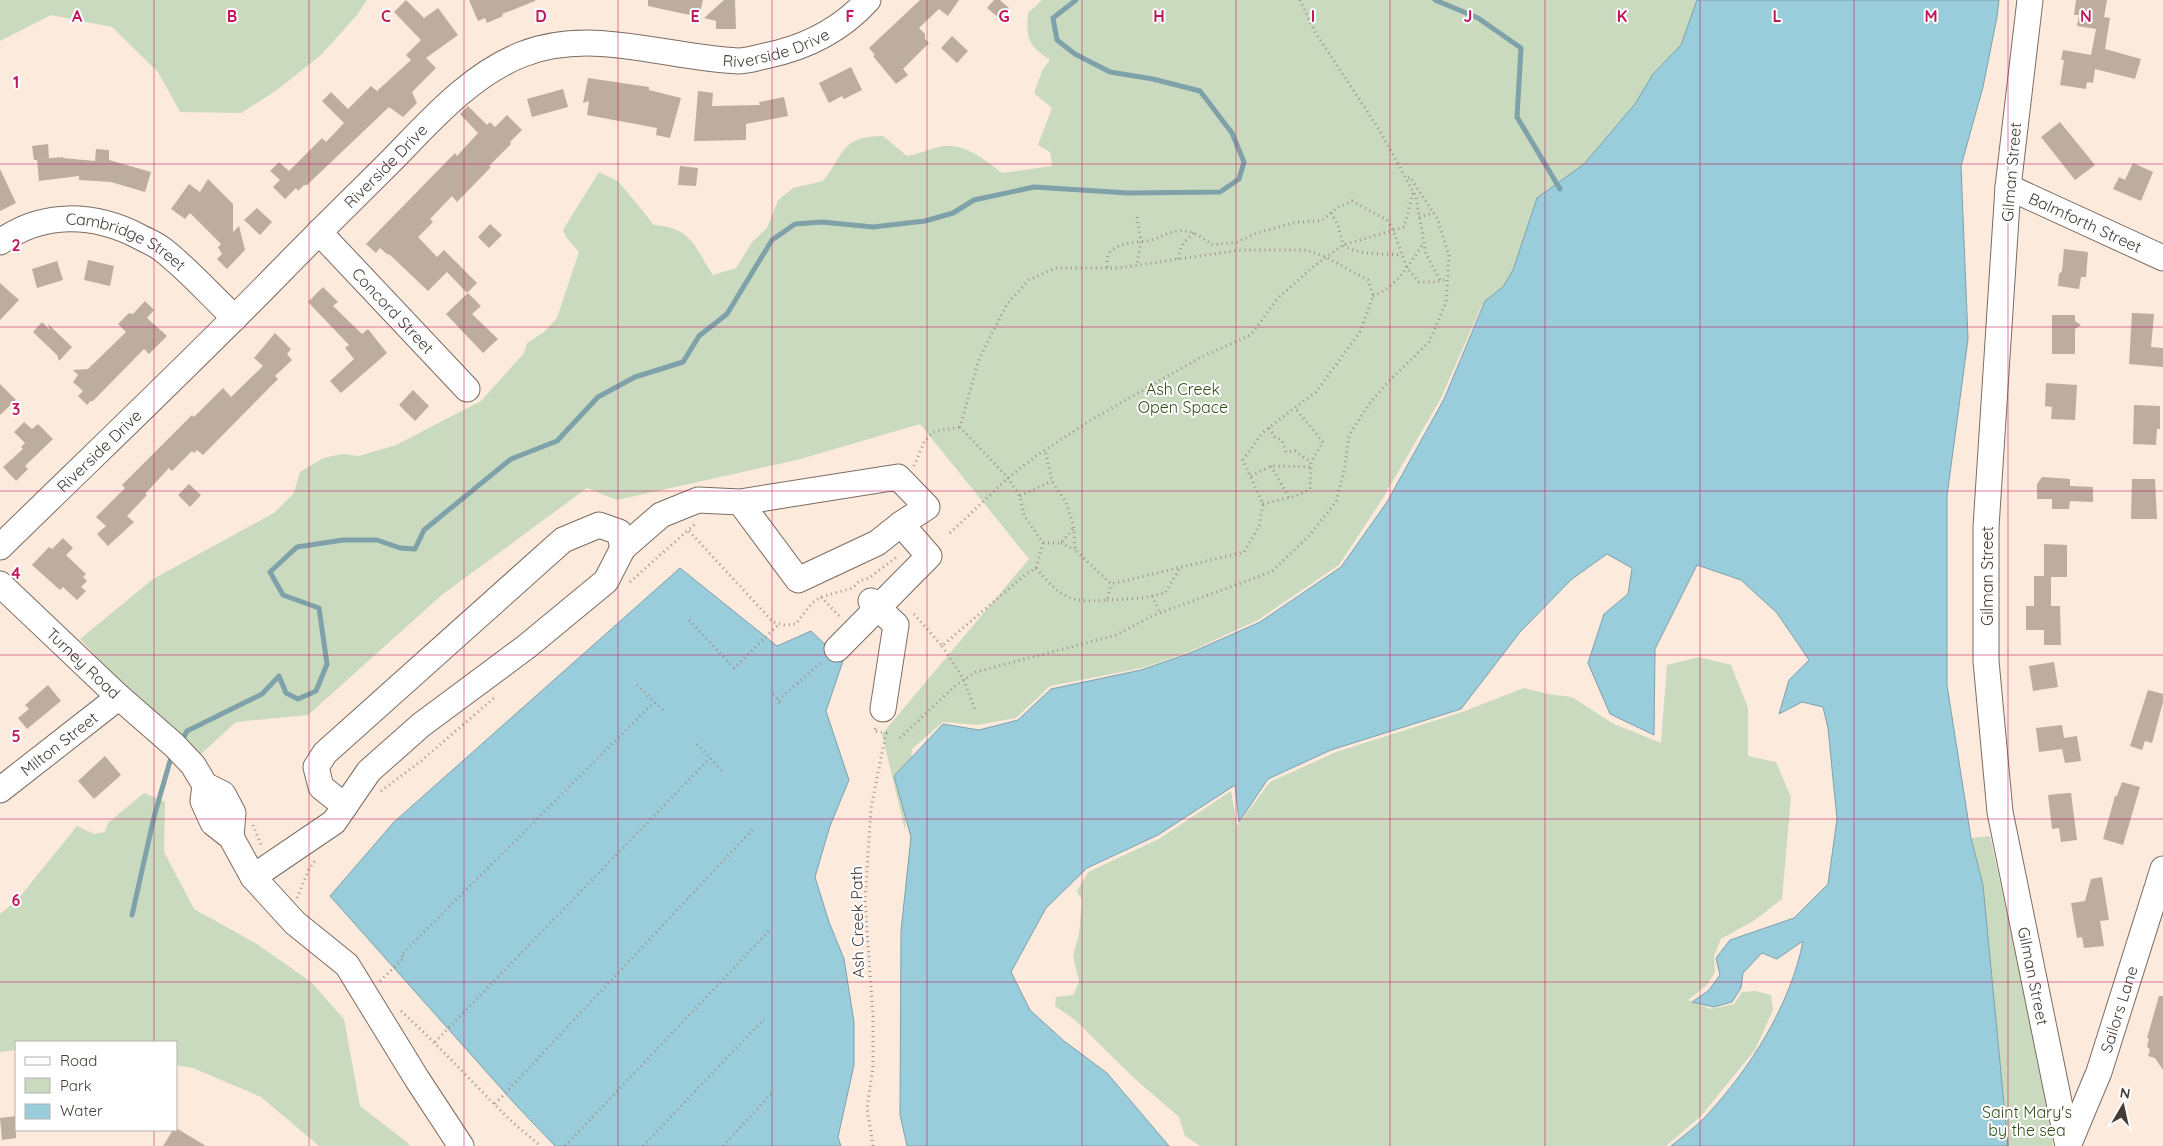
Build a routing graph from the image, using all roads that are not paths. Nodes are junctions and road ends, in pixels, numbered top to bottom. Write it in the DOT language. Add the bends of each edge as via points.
graph roads {
  1 [pos="868,0"];
  2 [pos="2030,0"];
  3 [pos="2008,187"];
  4 [pos="319,232"];
  5 [pos="0,242"];
  6 [pos="2163,258"];
  7 [pos="235,318"];
  8 [pos="467,389"];
  9 [pos="730,502"];
  10 [pos="901,524"];
  11 [pos="0,547"];
  12 [pos="623,548"];
  13 [pos="0,584"];
  14 [pos="875,604"];
  15 [pos="837,649"];
  16 [pos="118,697"];
  17 [pos="883,709"];
  18 [pos="0,790"];
  19 [pos="345,806"];
  20 [pos="2163,869"];
  21 [pos="253,877"];
  22 [pos="461,1146"];
  23 [pos="2068,1146"];
  1 -- 4 [label="street, Riverside Drive" via="840,25 807,44 742,61 590,43 560,44 523,54 493,69 439,112"];
  2 -- 3 [label="street, Gilman Street"];
  3 -- 6 [label="street, Balmforth Street"];
  3 -- 23 [label="street, Gilman Street" via="1986,527 1986,661 2000,812"];
  4 -- 7 [label="street, Riverside Drive"];
  4 -- 8 [label="street, Concord Street"];
  5 -- 7 [label="street, Cambridge Street" via="32,224 67,217 98,220 162,249"];
  7 -- 11 [label="street, Riverside Drive"];
  9 -- 10 [label="street" via="798,580 877,543"];
  9 -- 10 [label="street" via="898,477 927,507"];
  9 -- 12 [label="street" via="698,500 661,515"];
  10 -- 14 [label="street" via="929,556"];
  12 -- 19 [label="street" via="606,582 422,725 369,771"];
  12 -- 19 [label="street" via="619,532 599,525 563,540 325,753 316,767 321,787"];
  13 -- 16 [label="street, Turney Road"];
  14 -- 15 [label="street"];
  14 -- 17 [label="street" via="896,624"];
  16 -- 18 [label="street, Milton Street"];
  16 -- 21 [label="street, Turney Road" via="175,747 200,774 205,785 223,794 234,813 231,837"];
  19 -- 21 [label="street" via="334,822"];
  20 -- 23 [label="street, Sailors Lane" via="2099,1072"];
  21 -- 22 [label="street" via="295,923 348,965"];
}
